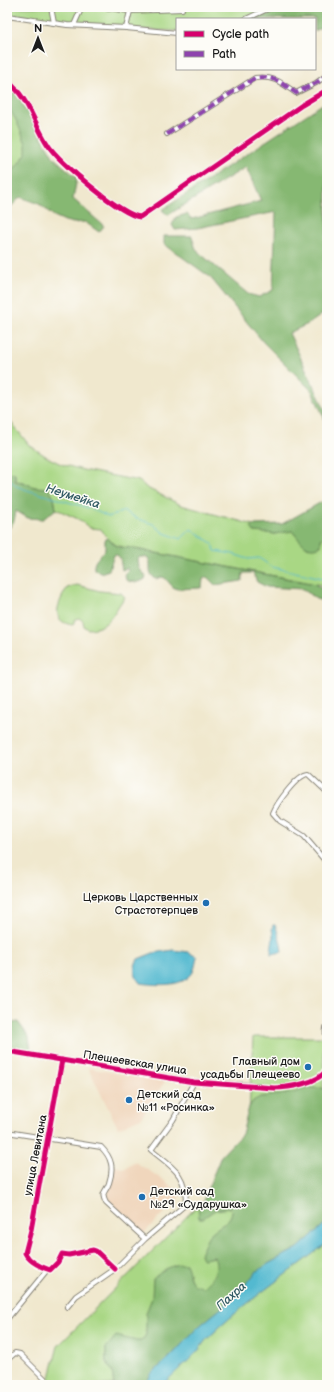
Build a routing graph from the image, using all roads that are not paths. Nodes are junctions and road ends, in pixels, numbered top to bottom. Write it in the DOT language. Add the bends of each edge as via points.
graph roads {
  1 [pos="51,7"];
  2 [pos="82,7"];
  3 [pos="103,7"];
  4 [pos="272,7"];
  5 [pos="130,9"];
  6 [pos="182,9"];
  7 [pos="7,16"];
  8 [pos="248,18"];
  9 [pos="54,23"];
  10 [pos="74,24"];
  11 [pos="126,28"];
  12 [pos="176,33"];
  13 [pos="327,75"];
  14 [pos="7,81"];
  15 [pos="327,90"];
  16 [pos="167,134"];
  17 [pos="327,792"];
  18 [pos="327,863"];
  19 [pos="327,1025"];
  20 [pos="327,1040"];
  21 [pos="7,1051"];
  22 [pos="62,1060"];
  23 [pos="327,1069"];
  24 [pos="194,1082"];
  25 [pos="260,1086"];
  26 [pos="7,1132"];
  27 [pos="48,1139"];
  28 [pos="145,1239"];
  29 [pos="115,1269"];
  30 [pos="47,1270"];
  31 [pos="67,1307"];
  32 [pos="7,1319"];
  33 [pos="7,1360"];
  34 [pos="46,1380"];
  1 -- 9 [label="street"];
  2 -- 10 [label="street"];
  3 -- 5 [label="street"];
  4 -- 8 [label="street"];
  5 -- 6 [label="street"];
  5 -- 11 [label="street"];
  7 -- 9 [label="street"];
  9 -- 10 [label="street"];
  10 -- 11 [label="street"];
  11 -- 12 [label="street"];
  13 -- 16 [label="street" via="296,93 269,77 255,78"];
  14 -- 15 [label="street" via="24,99 42,135 54,152 86,182 120,208 140,217"];
  17 -- 18 [label="street" via="305,774 276,805 273,813 280,821 304,836"];
  19 -- 20 [label="street"];
  21 -- 22 [label="street, Плещеевская улица"];
  22 -- 24 [label="street, Плещеевская улица"];
  22 -- 27 [label="street, улица Левитана"];
  23 -- 25 [label="street" via="321,1077 284,1088"];
  24 -- 25 [label="street, Плещеевская улица"];
  24 -- 28 [label="street" via="173,1120 151,1150 178,1171 186,1192 186,1204"];
  26 -- 27 [label="street"];
  27 -- 28 [label="street" via="101,1147 110,1158 111,1166 109,1184 103,1192 103,1197 106,1203"];
  27 -- 30 [label="street, улица Левитана" via="25,1253"];
  28 -- 29 [label="street"];
  29 -- 30 [label="street" via="93,1250 62,1254 55,1266"];
  29 -- 31 [label="street" via="76,1296"];
  30 -- 32 [label="street"];
  33 -- 34 [label="street" via="15,1353 20,1354"];
}
